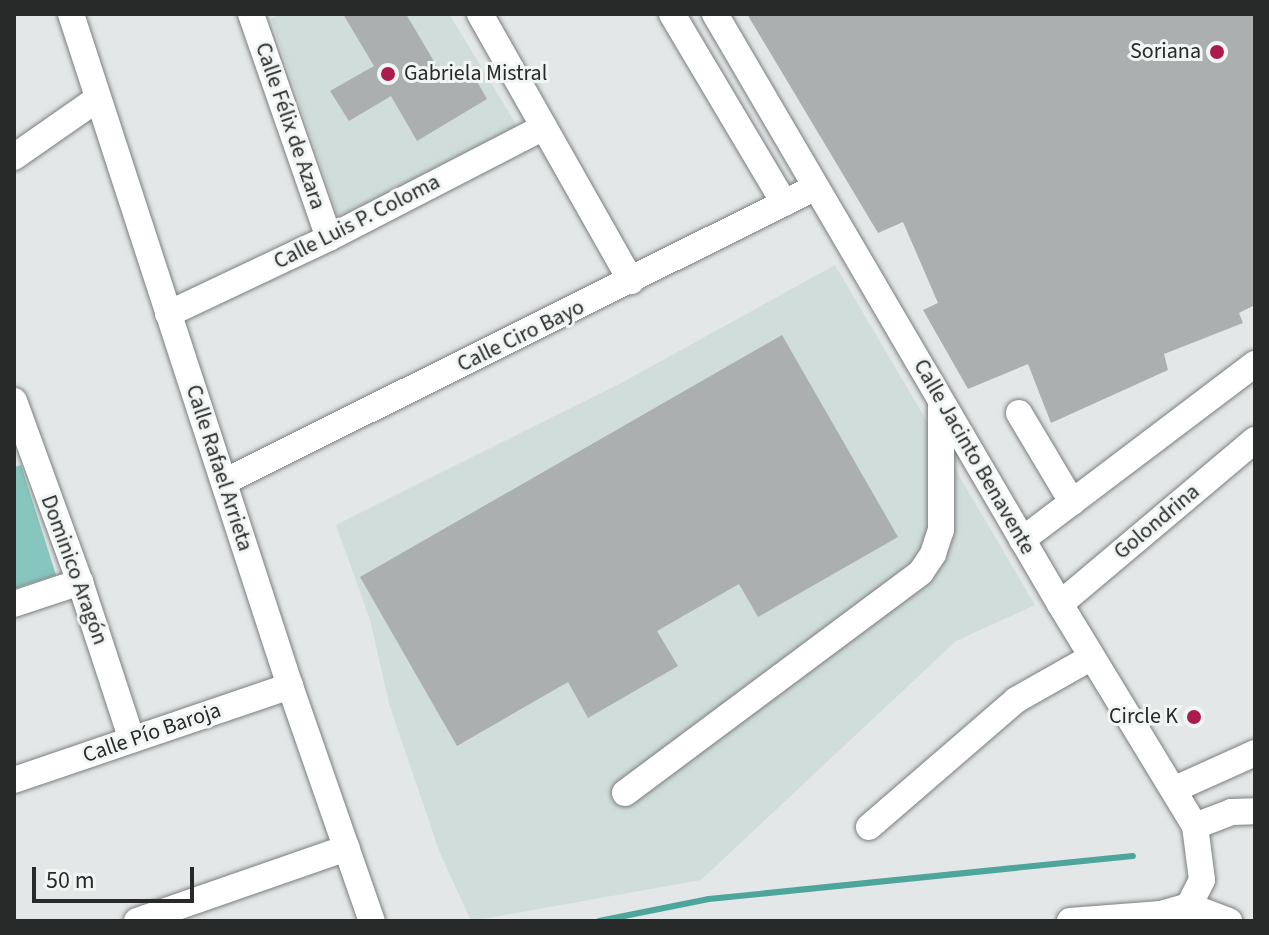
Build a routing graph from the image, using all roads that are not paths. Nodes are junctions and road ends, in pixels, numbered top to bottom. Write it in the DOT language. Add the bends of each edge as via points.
graph roads {
  1 [pos="71,14"];
  2 [pos="251,14"];
  3 [pos="480,14"];
  4 [pos="672,14"];
  5 [pos="715,14"];
  6 [pos="97,99"];
  7 [pos="544,127"];
  8 [pos="14,157"];
  9 [pos="816,187"];
  10 [pos="784,203"];
  11 [pos="329,238"];
  12 [pos="631,281"];
  13 [pos="168,314"];
  14 [pos="1255,364"];
  15 [pos="14,401"];
  16 [pos="941,401"];
  17 [pos="1019,413"];
  18 [pos="1255,440"];
  19 [pos="21,448"];
  20 [pos="224,482"];
  21 [pos="1072,502"];
  22 [pos="1022,540"];
  23 [pos="80,582"];
  24 [pos="14,604"];
  25 [pos="1060,604"];
  26 [pos="1092,657"];
  27 [pos="290,686"];
  28 [pos="132,740"];
  29 [pos="1255,753"];
  30 [pos="14,780"];
  31 [pos="1175,789"];
  32 [pos="625,793"];
  33 [pos="1255,811"];
  34 [pos="1195,826"];
  35 [pos="869,827"];
  36 [pos="347,848"];
  37 [pos="1189,906"];
  38 [pos="148,919"];
  39 [pos="1103,919"];
  40 [pos="372,921"];
  41 [pos="1070,921"];
  42 [pos="1229,921"];
  1 -- 6 [label="street, Calle Rafael Arrieta"];
  2 -- 11 [label="street, Calle Félix de Azara"];
  3 -- 7 [label="street"];
  4 -- 10 [label="street"];
  5 -- 9 [label="street, Calle Jacinto Benavente"];
  6 -- 8 [label="street"];
  6 -- 13 [label="street, Calle Rafael Arrieta"];
  7 -- 11 [label="street, Calle Luis P. Coloma"];
  7 -- 12 [label="street"];
  9 -- 10 [label="street, Calle Ciro Bayo"];
  9 -- 16 [label="street, Calle Jacinto Benavente"];
  10 -- 12 [label="street, Calle Ciro Bayo"];
  11 -- 13 [label="street, Calle Luis P. Coloma"];
  12 -- 20 [label="street, Calle Ciro Bayo"];
  13 -- 20 [label="street, Calle Rafael Arrieta"];
  14 -- 21 [label="street"];
  15 -- 19 [label="street, Dominico Aragón"];
  16 -- 22 [label="street, Calle Jacinto Benavente"];
  16 -- 32 [label="street" via="941,530 921,572"];
  17 -- 21 [label="street"];
  18 -- 25 [label="street, Golondrina"];
  19 -- 23 [label="street, Dominico Aragón"];
  20 -- 27 [label="street, Calle Rafael Arrieta"];
  21 -- 22 [label="street"];
  22 -- 25 [label="street, Calle Jacinto Benavente"];
  23 -- 24 [label="street"];
  23 -- 28 [label="street, Dominico Aragón"];
  25 -- 26 [label="street, Calle Jacinto Benavente"];
  26 -- 31 [label="street, Calle Jacinto Benavente"];
  26 -- 35 [label="street" via="1016,700"];
  27 -- 28 [label="street, Calle Pío Baroja"];
  27 -- 36 [label="street, Calle Rafael Arrieta"];
  28 -- 30 [label="street, Calle Pío Baroja"];
  29 -- 31 [label="street"];
  31 -- 34 [label="street, Calle Jacinto Benavente"];
  33 -- 34 [label="street" via="1231,812"];
  34 -- 37 [label="street, Calle Jacinto Benavente" via="1202,880"];
  36 -- 38 [label="street"];
  36 -- 40 [label="street, Calle Rafael Arrieta"];
  37 -- 39 [label="street"];
  37 -- 42 [label="street"];
  39 -- 41 [label="street"];
}
